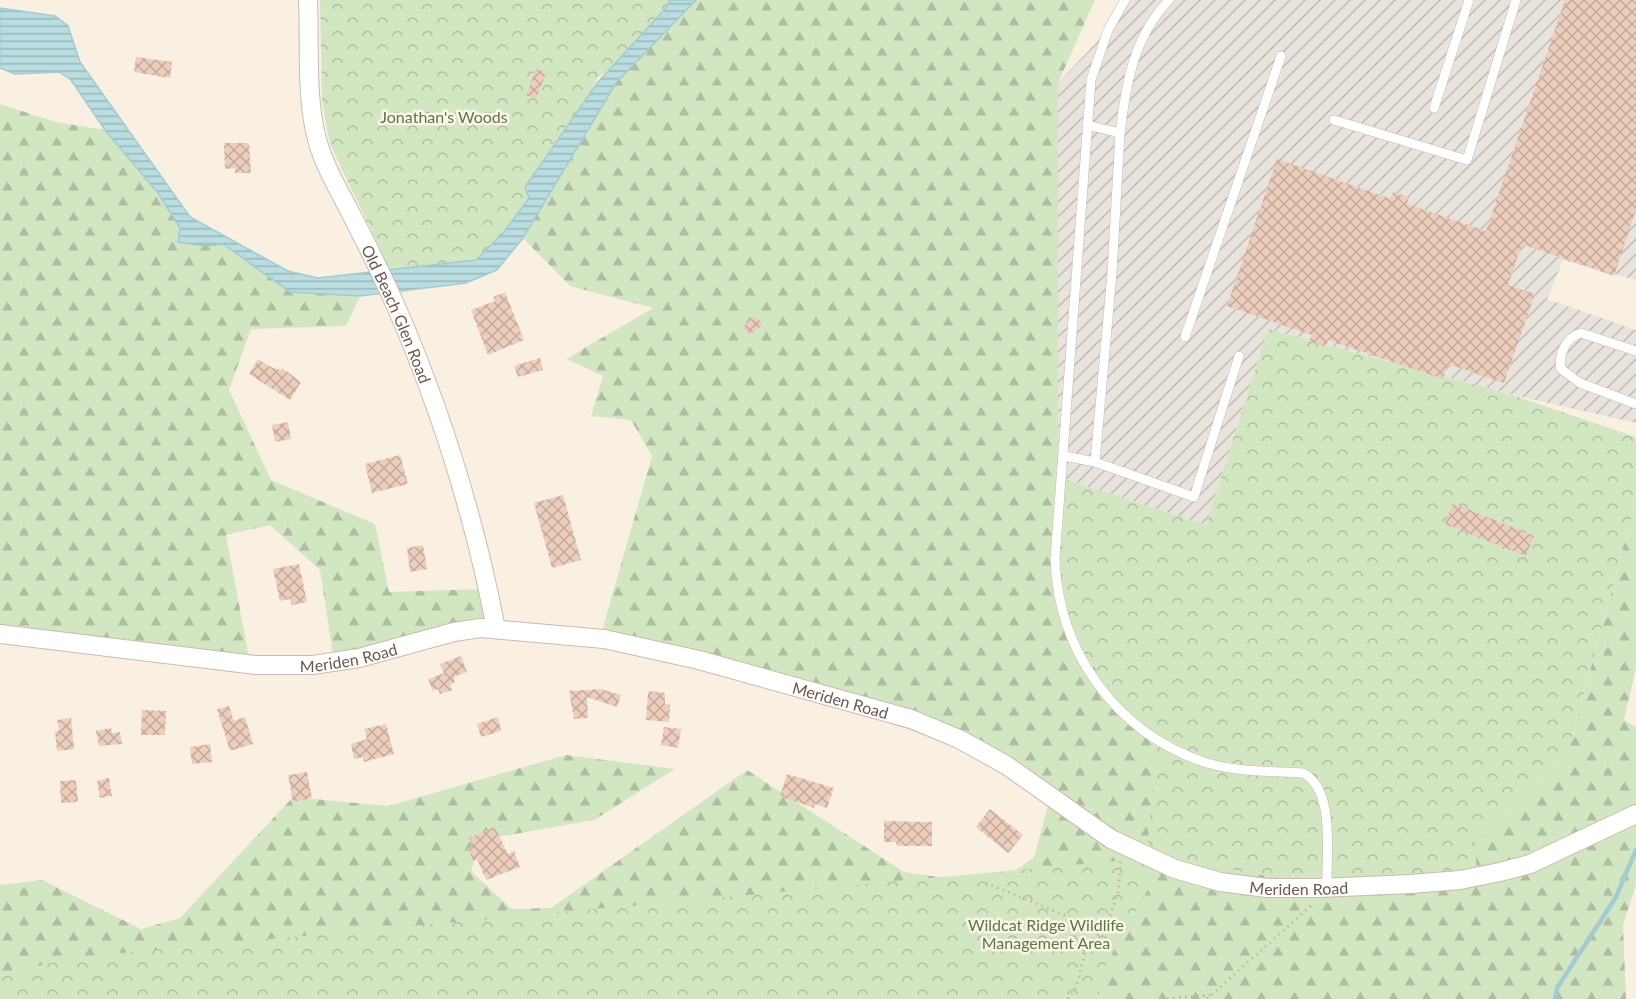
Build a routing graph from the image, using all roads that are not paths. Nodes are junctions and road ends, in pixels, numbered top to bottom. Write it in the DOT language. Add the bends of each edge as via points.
graph roads {
  1 [pos="308,0"];
  2 [pos="1125,0"];
  3 [pos="1169,0"];
  4 [pos="1469,0"];
  5 [pos="1516,0"];
  6 [pos="1281,56"];
  7 [pos="1434,108"];
  8 [pos="1334,120"];
  9 [pos="1087,125"];
  10 [pos="1120,133"];
  11 [pos="1185,337"];
  12 [pos="1636,351"];
  13 [pos="1239,356"];
  14 [pos="1636,404"];
  15 [pos="1064,456"];
  16 [pos="1095,462"];
  17 [pos="496,629"];
  18 [pos="0,634"];
  19 [pos="1636,814"];
  20 [pos="1329,887"];
  1 -- 17 [label="street, Old Beach Glen Road" via="316,133 327,168 395,306 420,367 452,460"];
  2 -- 9 [label="lane" via="1108,30 1094,69"];
  3 -- 10 [label="lane" via="1147,28 1132,58"];
  4 -- 7 [label="lane"];
  5 -- 8 [label="lane" via="1467,160"];
  6 -- 11 [label="lane"];
  9 -- 10 [label="lane"];
  9 -- 15 [label="lane"];
  10 -- 16 [label="lane"];
  12 -- 14 [label="lane" via="1581,333 1569,340 1560,362 1561,369 1580,383"];
  13 -- 16 [label="lane" via="1194,497"];
  15 -- 16 [label="lane"];
  15 -- 20 [label="lane" via="1056,579 1066,627 1084,666 1135,724 1186,754 1226,767 1303,773 1311,778 1325,801"];
  17 -- 18 [label="street, Meriden Road" via="454,632 359,658 313,665 256,665"];
  17 -- 20 [label="street, Meriden Road" via="604,639 655,649 911,719 1006,765 1111,839 1175,869 1220,882 1267,888"];
  19 -- 20 [label="street, Meriden Road" via="1539,861 1500,872 1460,880"];
}
